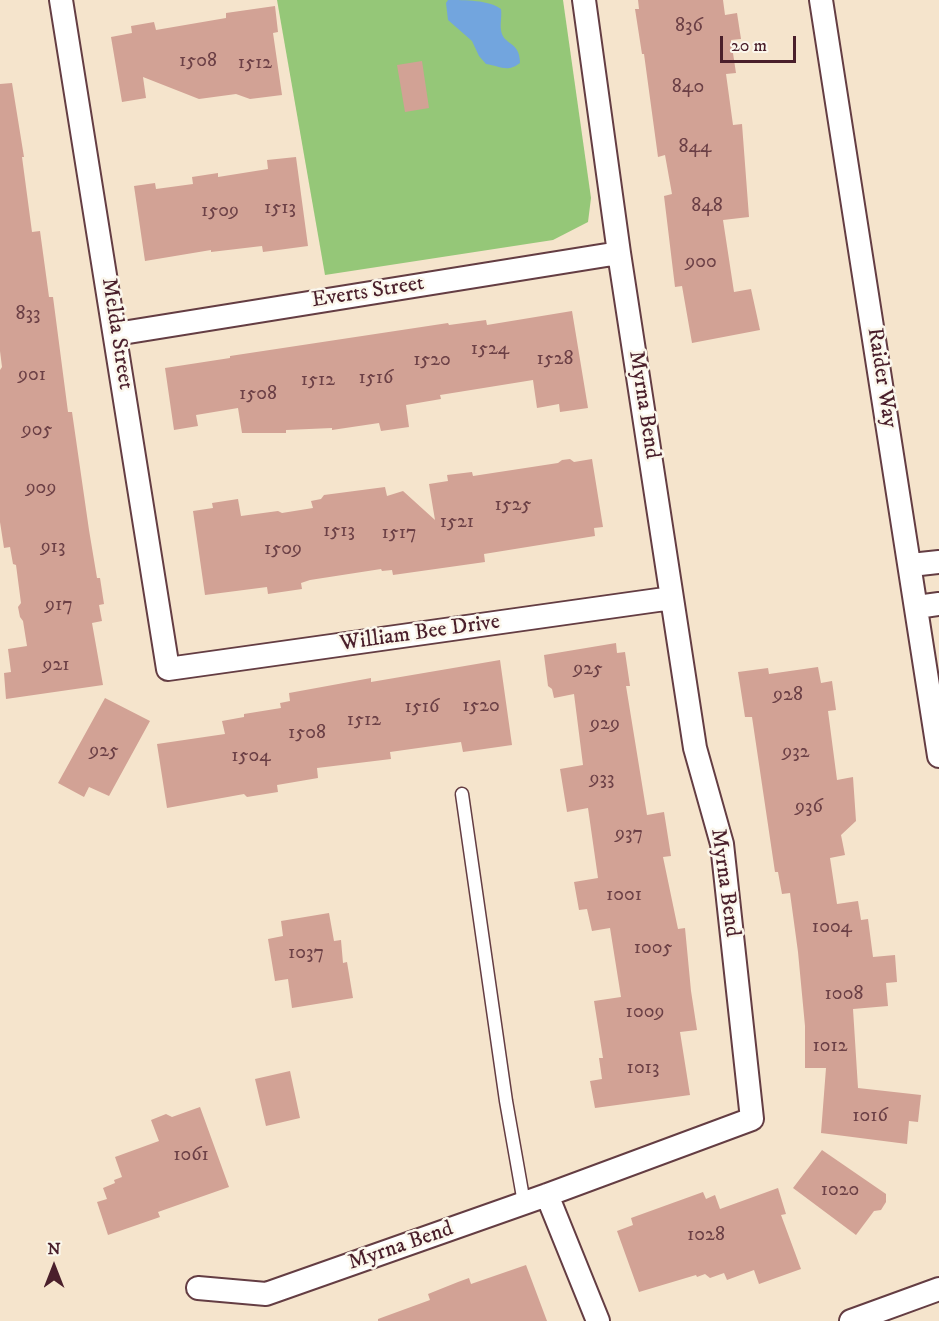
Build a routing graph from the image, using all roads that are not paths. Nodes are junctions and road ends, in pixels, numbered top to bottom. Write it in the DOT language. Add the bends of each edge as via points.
graph roads {
  1 [pos="61,0"];
  2 [pos="584,0"];
  3 [pos="821,0"];
  4 [pos="620,253"];
  5 [pos="116,334"];
  6 [pos="939,562"];
  7 [pos="910,565"];
  8 [pos="672,598"];
  9 [pos="928,606"];
  10 [pos="168,669"];
  11 [pos="939,756"];
  12 [pos="462,794"];
  13 [pos="547,1195"];
  14 [pos="524,1203"];
  15 [pos="198,1288"];
  16 [pos="939,1289"];
  17 [pos="598,1321"];
  18 [pos="851,1321"];
  1 -- 5 [label="street, Melda Street"];
  2 -- 4 [label="street, Myrna Bend"];
  3 -- 7 [label="street, Raider Way"];
  4 -- 5 [label="street, Everts Street"];
  4 -- 8 [label="street, Myrna Bend"];
  5 -- 10 [label="street, Melda Street"];
  6 -- 7 [label="street"];
  7 -- 9 [label="street, Raider Way"];
  8 -- 10 [label="street, William Bee Drive"];
  8 -- 13 [label="street, Myrna Bend" via="695,748 722,844 752,1119"];
  9 -- 11 [label="street, Raider Way"];
  12 -- 14 [label="lane"];
  13 -- 14 [label="street, Myrna Bend"];
  13 -- 17 [label="street"];
  14 -- 15 [label="street, Myrna Bend" via="266,1294"];
  16 -- 18 [label="street"];
}
